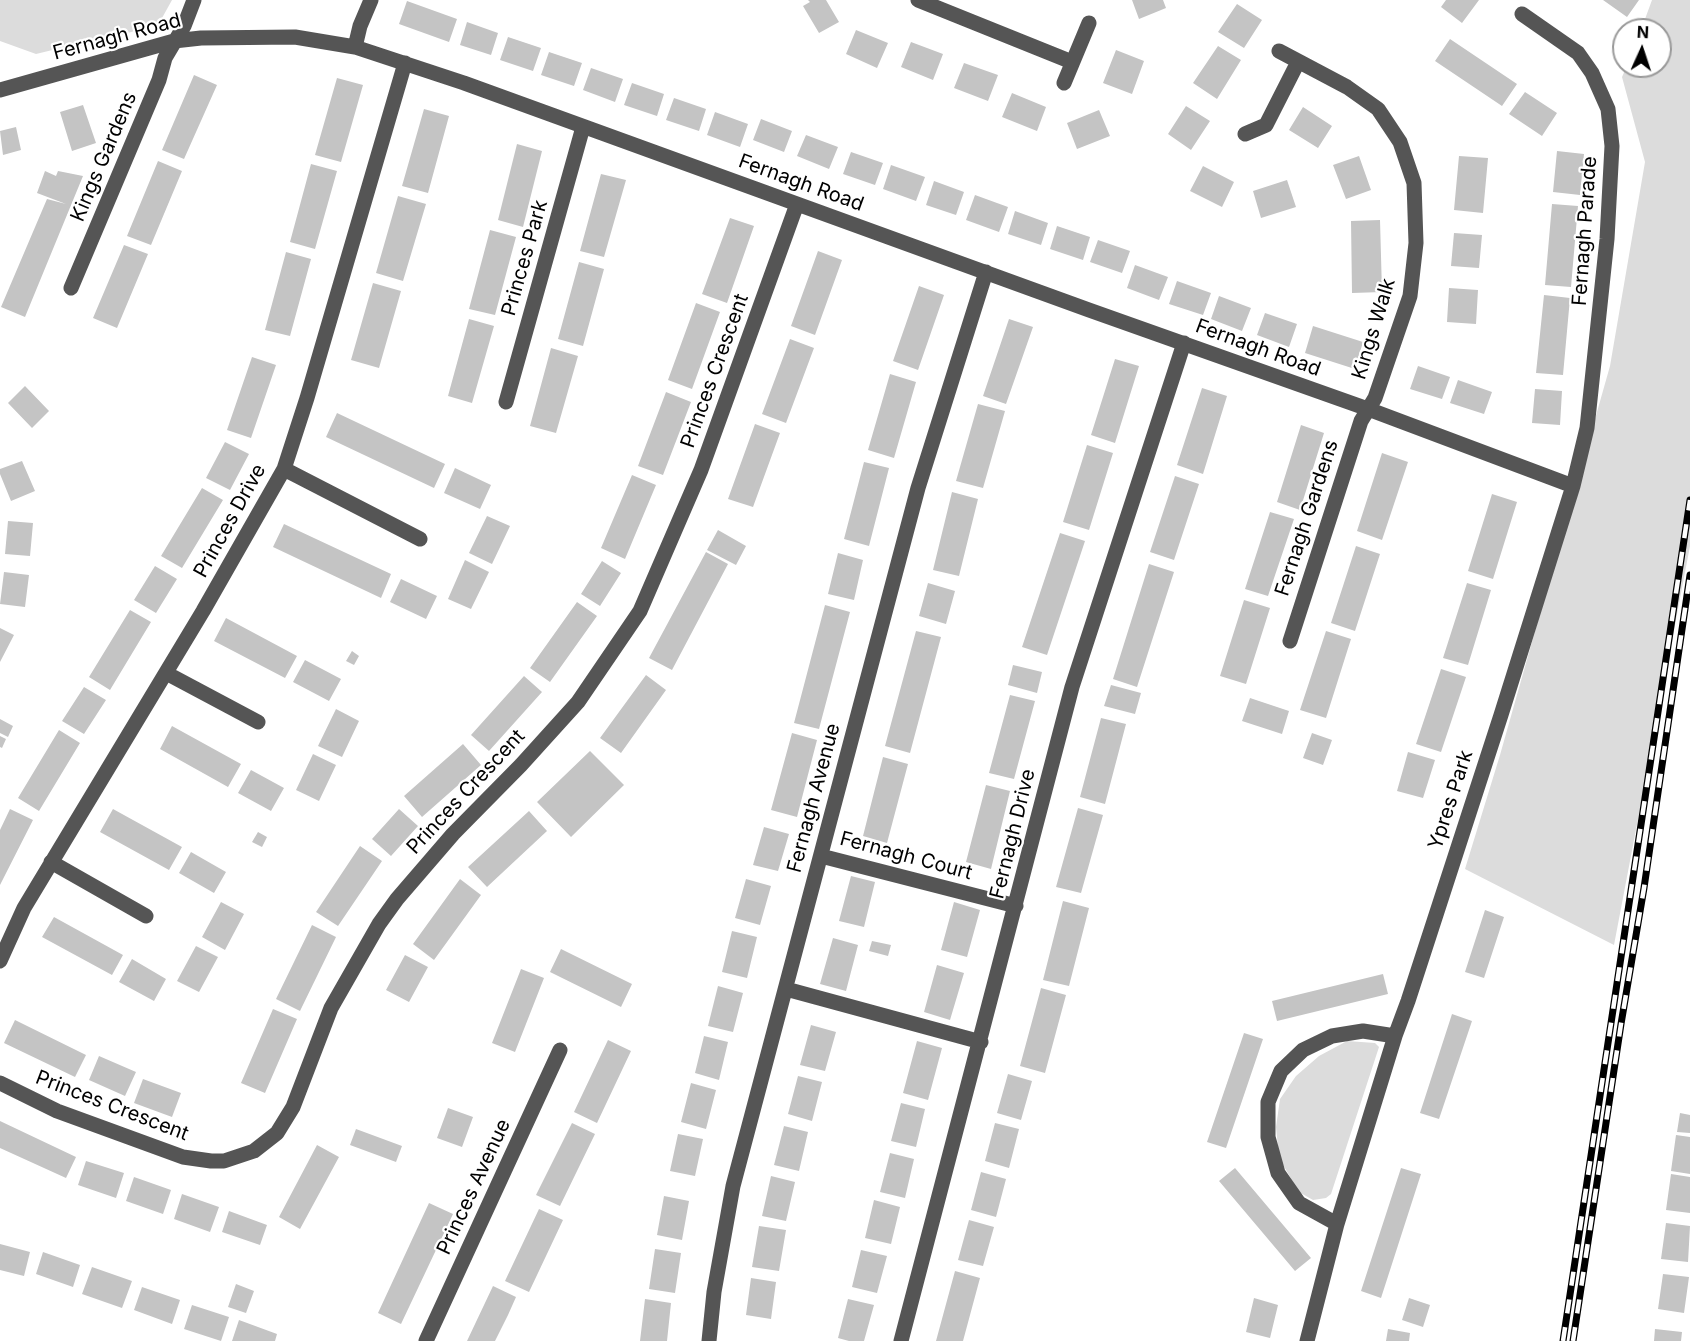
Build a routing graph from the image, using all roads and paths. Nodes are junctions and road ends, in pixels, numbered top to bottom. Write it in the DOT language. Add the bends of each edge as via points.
graph roads {
  1 [pos="194,0"];
  2 [pos="371,0"];
  3 [pos="918,0"];
  4 [pos="1522,14"];
  5 [pos="1089,22"];
  6 [pos="174,41"];
  7 [pos="355,47"];
  8 [pos="1279,51"];
  9 [pos="1071,62"];
  10 [pos="1298,62"];
  11 [pos="405,63"];
  12 [pos="1064,83"];
  13 [pos="0,90"];
  14 [pos="584,127"];
  15 [pos="1245,134"];
  16 [pos="798,204"];
  17 [pos="986,272"];
  18 [pos="71,288"];
  19 [pos="1184,343"];
  20 [pos="506,402"];
  21 [pos="1368,410"];
  22 [pos="284,469"];
  23 [pos="1573,486"];
  24 [pos="420,538"];
  25 [pos="1544,576"];
  26 [pos="1290,641"];
  27 [pos="166,673"];
  28 [pos="258,722"];
  29 [pos="821,856"];
  30 [pos="51,862"];
  31 [pos="1016,906"];
  32 [pos="146,916"];
  33 [pos="0,961"];
  34 [pos="786,989"];
  35 [pos="1395,1036"];
  36 [pos="981,1042"];
  37 [pos="560,1050"];
  38 [pos="0,1083"];
  39 [pos="1337,1224"];
  40 [pos="426,1341"];
  41 [pos="710,1341"];
  42 [pos="901,1341"];
  43 [pos="1307,1341"];
  1 -- 6 [label="street, Kings Gardens"];
  2 -- 7 [label="street"];
  3 -- 9 [label="street"];
  4 -- 23 [label="street, Fernagh Parade" via="1578,53 1592,73 1609,118 1612,146 1607,239 1587,428"];
  5 -- 9 [label="street"];
  6 -- 7 [label="street, Fernagh Road" via="295,37"];
  6 -- 13 [label="street, Fernagh Road"];
  6 -- 18 [label="street, Kings Gardens"];
  7 -- 11 [label="street, Fernagh Road"];
  8 -- 10 [label="street, Kings Walk"];
  9 -- 12 [label="street"];
  10 -- 15 [label="street" via="1266,125"];
  10 -- 21 [label="street, Kings Walk" via="1347,87 1377,109 1400,142 1414,183 1416,243 1410,296"];
  11 -- 14 [label="street, Fernagh Road"];
  11 -- 22 [label="street, Princes Drive"];
  14 -- 16 [label="street, Fernagh Road"];
  14 -- 20 [label="street, Princes Park"];
  16 -- 17 [label="street, Fernagh Road"];
  16 -- 38 [label="street, Princes Crescent" via="702,470 640,611 578,702 453,834 379,924 331,1008 293,1107 276,1133 254,1151 224,1161 183,1157 57,1111"];
  17 -- 19 [label="street, Fernagh Road"];
  17 -- 29 [label="street, Fernagh Avenue" via="918,488"];
  19 -- 21 [label="street, Fernagh Road"];
  19 -- 31 [label="street, Fernagh Drive" via="1072,687"];
  21 -- 23 [label="street, Fernagh Road"];
  21 -- 26 [label="street, Fernagh Gardens" via="1360,420"];
  22 -- 24 [label="street"];
  22 -- 27 [label="street, Princes Drive"];
  23 -- 25 [label="street, Fernagh Parade"];
  25 -- 35 [label="street, Ypres Park"];
  27 -- 28 [label="street"];
  27 -- 30 [label="street, Princes Drive"];
  29 -- 31 [label="street, Fernagh Court"];
  29 -- 34 [label="street, Fernagh Avenue"];
  30 -- 32 [label="street"];
  30 -- 33 [label="street, Princes Drive"];
  31 -- 36 [label="street, Fernagh Drive"];
  34 -- 36 [label="street"];
  34 -- 41 [label="street, Fernagh Avenue" via="733,1186 714,1292"];
  35 -- 39 [label="street, Ypres Park"];
  35 -- 39 [label="street" via="1363,1031 1332,1036 1303,1050 1281,1071 1268,1102 1268,1137 1278,1173 1299,1203"];
  36 -- 42 [label="street, Fernagh Drive"];
  37 -- 40 [label="street, Princes Avenue"];
  39 -- 43 [label="street, Ypres Park"];
}
